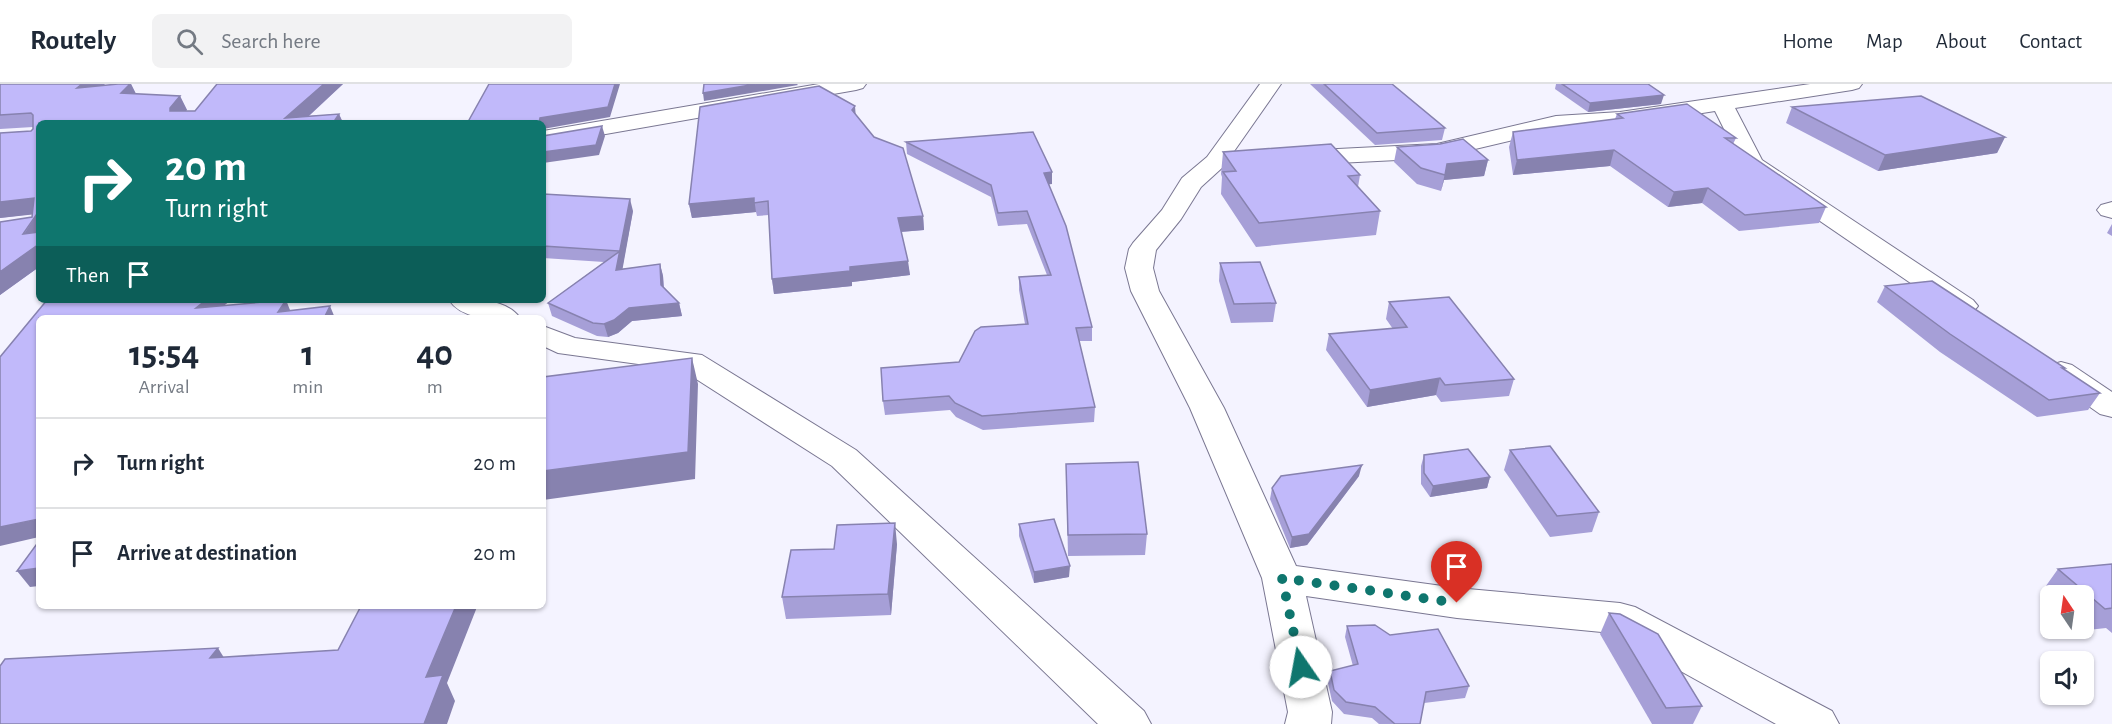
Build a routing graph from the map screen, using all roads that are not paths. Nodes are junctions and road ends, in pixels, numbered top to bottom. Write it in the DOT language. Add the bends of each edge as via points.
graph roads {
  1 [pos="856,84"];
  2 [pos="1271,84"];
  3 [pos="1852,84"];
  4 [pos="1722,103"];
  5 [pos="546,137"];
  6 [pos="1274,159"];
  7 [pos="471,303"];
  8 [pos="498,315"];
  9 [pos="1985,321"];
  10 [pos="546,336"];
  11 [pos="2038,357"];
  12 [pos="2112,407"];
  13 [pos="1282,578"];
  14 [pos="1128,724"];
  15 [pos="1308,724"];
  16 [pos="1816,724"];
  1 -- 5 [label="street"];
  2 -- 13 [label="street" via="1227,161 1191,183 1143,249 1139,268 1145,291 1207,408"];
  3 -- 4 [label="street"];
  4 -- 6 [label="street" via="1620,119 1556,123 1437,151"];
  4 -- 9 [label="street" via="1752,164"];
  7 -- 8 [label="street"];
  10 -- 14 [label="street" via="569,346 691,362 844,458"];
  11 -- 12 [label="street"];
  13 -- 15 [label="street" via="1310,712"];
  13 -- 16 [label="street" via="1457,603 1620,618"];
}
